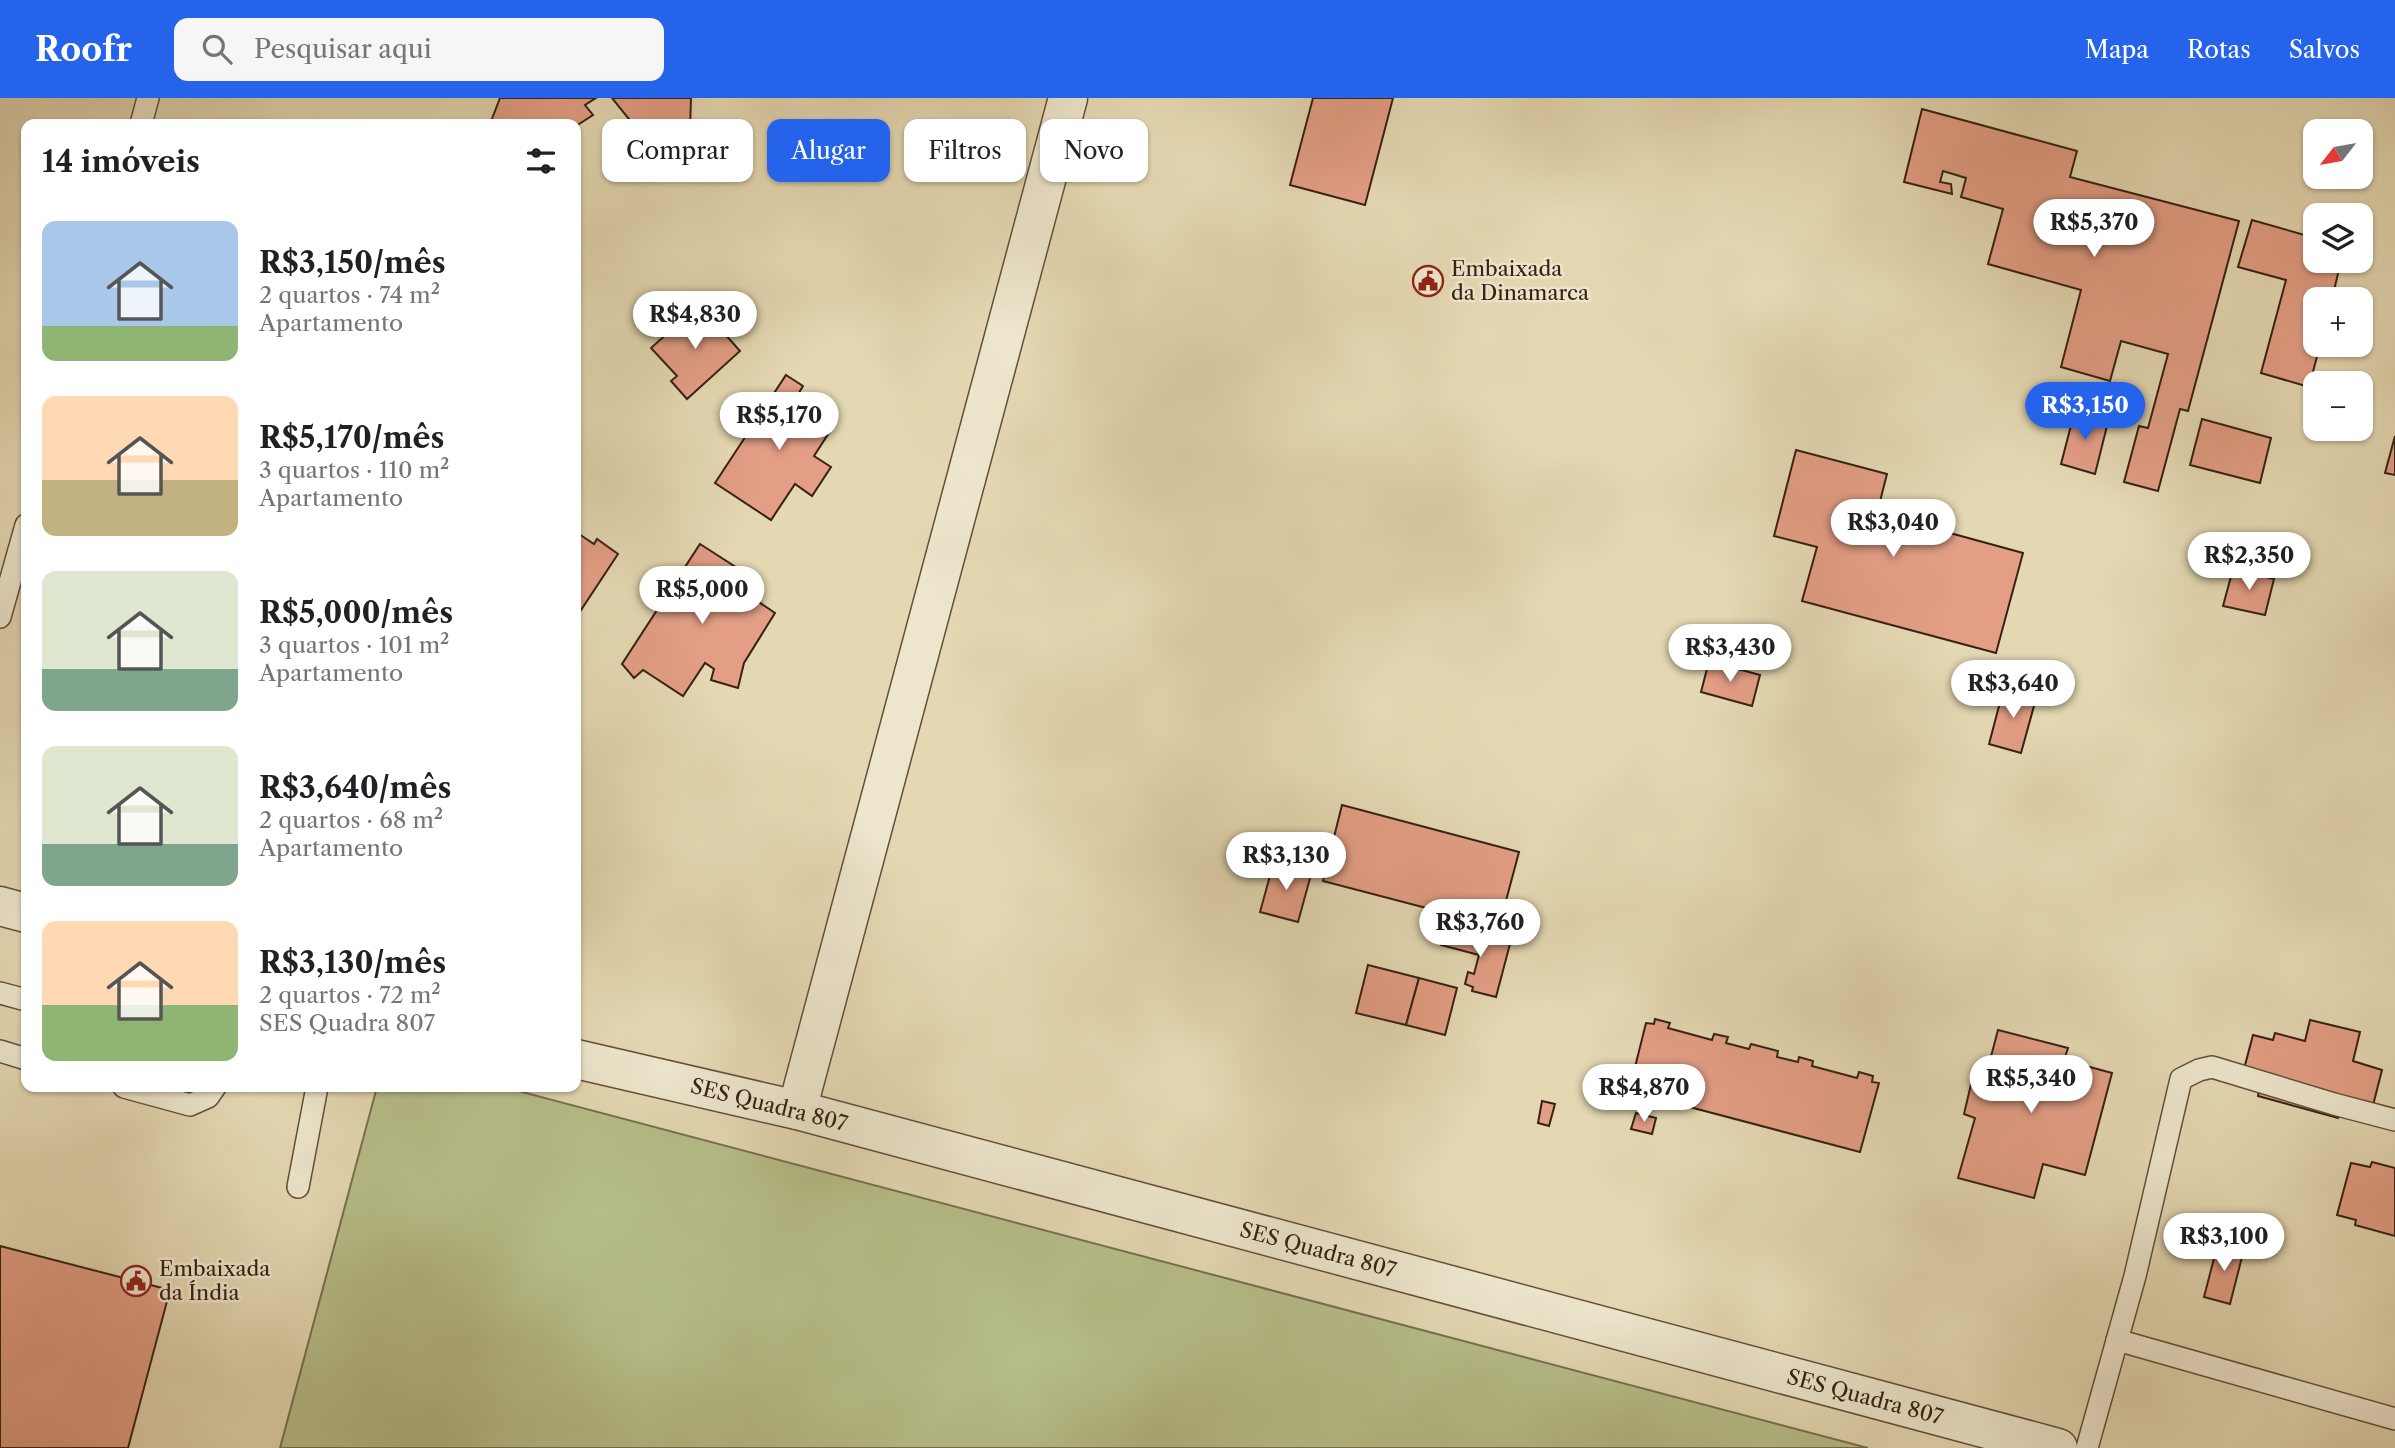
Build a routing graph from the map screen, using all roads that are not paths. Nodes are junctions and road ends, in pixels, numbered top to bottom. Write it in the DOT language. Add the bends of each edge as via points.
graph roads {
  1 [pos="148,98"];
  2 [pos="1068,98"];
  3 [pos="142,119"];
  4 [pos="21,543"];
  5 [pos="0,617"];
  6 [pos="0,906"];
  7 [pos="21,912"];
  8 [pos="0,993"];
  9 [pos="21,999"];
  10 [pos="0,1051"];
  11 [pos="21,1057"];
  12 [pos="581,1060"];
  13 [pos="142,1092"];
  14 [pos="212,1092"];
  15 [pos="316,1092"];
  16 [pos="797,1110"];
  17 [pos="2395,1120"];
  18 [pos="298,1187"];
  19 [pos="2117,1340"];
  20 [pos="2395,1419"];
  21 [pos="2058,1448"];
  22 [pos="2087,1448"];
  1 -- 3 [label="lane"];
  2 -- 16 [label="street"];
  4 -- 5 [label="lane"];
  6 -- 7 [label="street"];
  8 -- 9 [label="lane"];
  10 -- 11 [label="lane"];
  12 -- 16 [label="street, SES Quadra 807"];
  13 -- 14 [label="lane" via="190,1105"];
  15 -- 18 [label="lane"];
  16 -- 21 [label="street, SES Quadra 807"];
  17 -- 19 [label="lane" via="2212,1067 2181,1079"];
  19 -- 20 [label="lane"];
  19 -- 22 [label="lane"];
}
